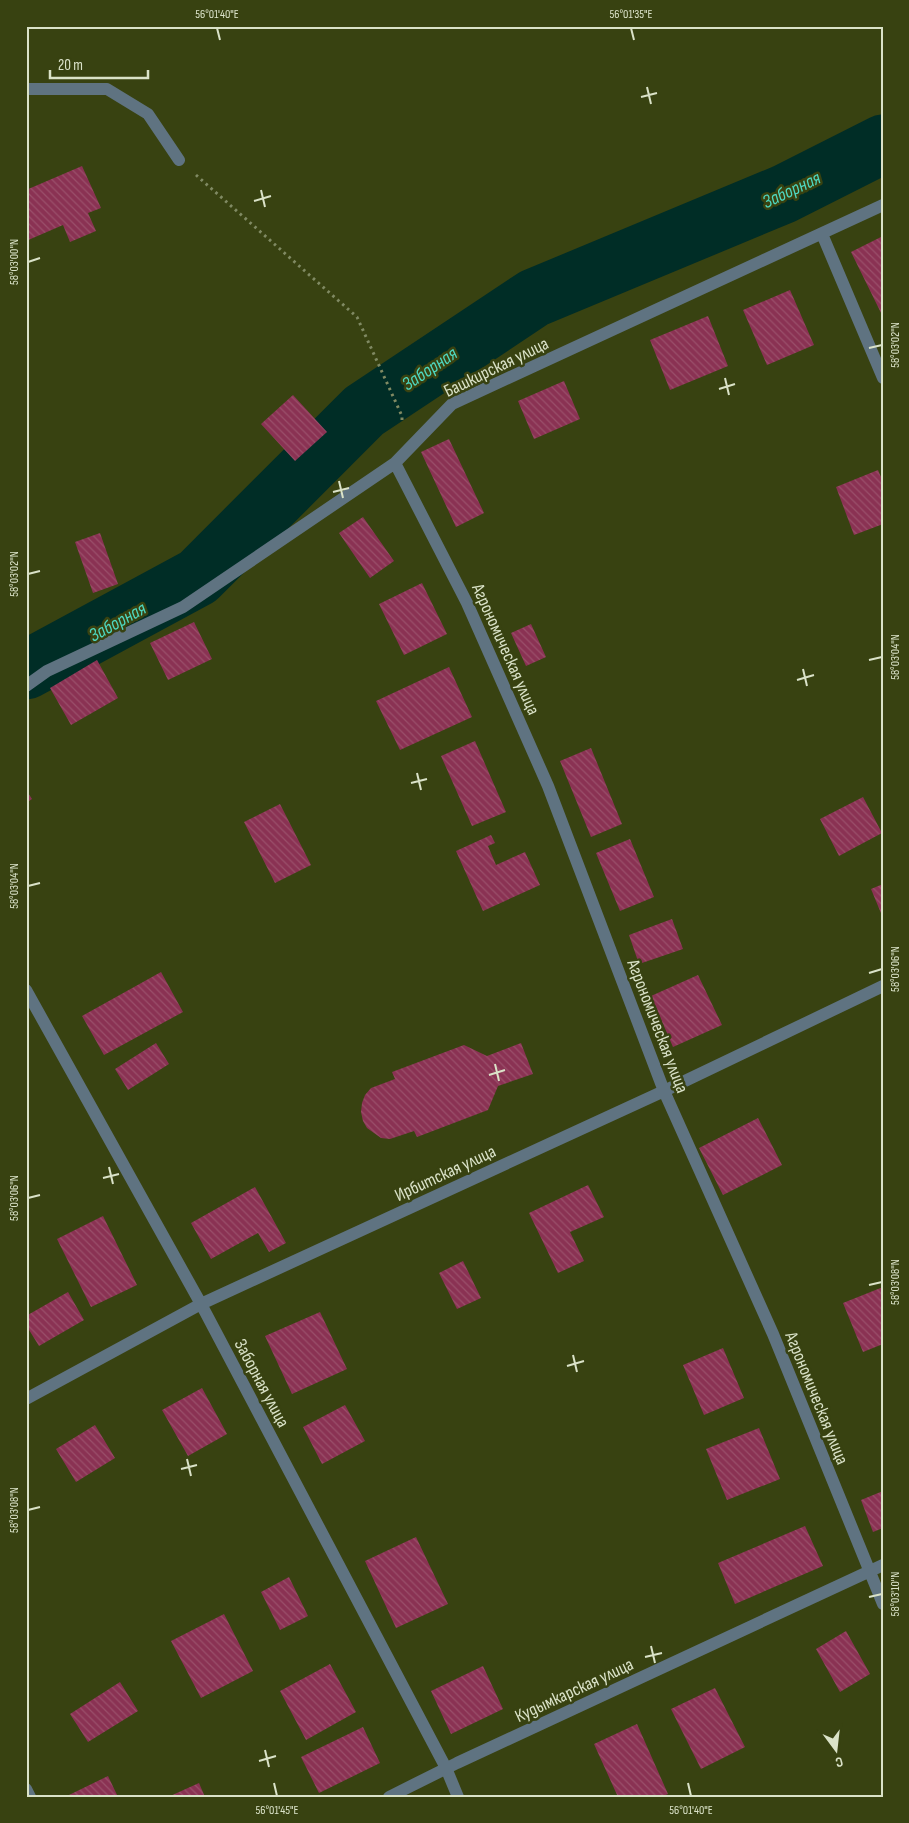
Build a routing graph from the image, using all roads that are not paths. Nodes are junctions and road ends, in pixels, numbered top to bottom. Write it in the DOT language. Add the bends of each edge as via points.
graph roads {
  1 [pos="26,89"];
  2 [pos="179,160"];
  3 [pos="883,205"];
  4 [pos="822,234"];
  5 [pos="883,378"];
  6 [pos="395,463"];
  7 [pos="26,686"];
  8 [pos="883,986"];
  9 [pos="26,990"];
  10 [pos="664,1092"];
  11 [pos="201,1304"];
  12 [pos="26,1399"];
  13 [pos="883,1565"];
  14 [pos="868,1570"];
  15 [pos="883,1604"];
  16 [pos="446,1768"];
  17 [pos="26,1789"];
  18 [pos="30,1797"];
  19 [pos="389,1797"];
  20 [pos="458,1797"];
  1 -- 2 [label="street" via="107,89 148,114"];
  3 -- 4 [label="street, Башкирская улица"];
  4 -- 5 [label="street"];
  4 -- 6 [label="street, Башкирская улица" via="452,404"];
  6 -- 7 [label="street, Башкирская улица" via="183,607 47,671"];
  6 -- 10 [label="street, Агрономическая улица" via="467,604 548,786"];
  8 -- 10 [label="street, Ирбитская улица"];
  9 -- 11 [label="street, Заборная улица"];
  10 -- 11 [label="street, Ирбитская улица"];
  10 -- 14 [label="street, Агрономическая улица" via="773,1334"];
  11 -- 12 [label="street, Ирбитская улица"];
  11 -- 16 [label="street, Заборная улица"];
  13 -- 14 [label="street, Кудымкарская улица"];
  14 -- 15 [label="street, Агрономическая улица"];
  14 -- 16 [label="street, Кудымкарская улица"];
  16 -- 19 [label="street, Кудымкарская улица"];
  16 -- 20 [label="street, Заборная улица"];
  17 -- 18 [label="street"];
}
